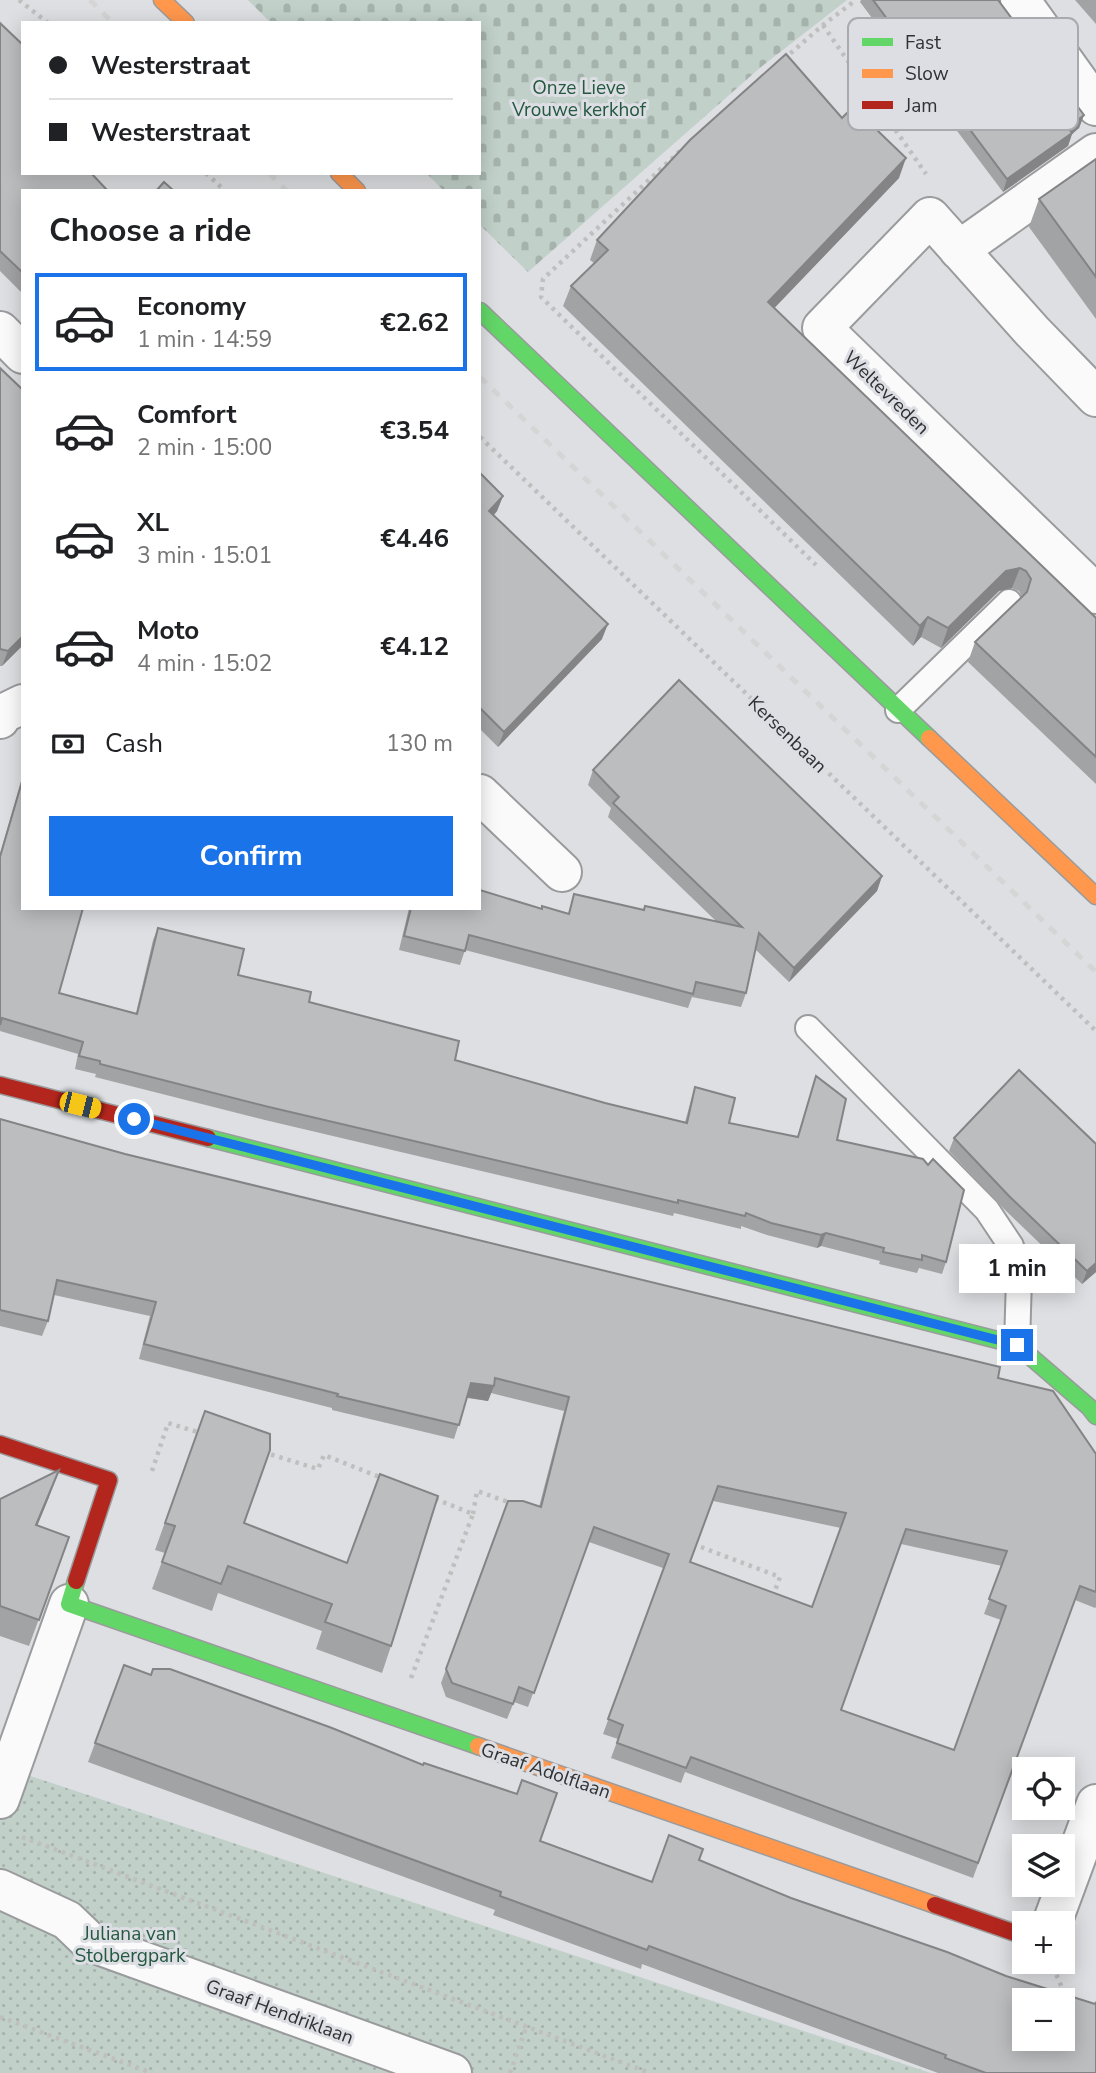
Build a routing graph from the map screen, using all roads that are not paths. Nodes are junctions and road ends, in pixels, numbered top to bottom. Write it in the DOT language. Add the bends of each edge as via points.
graph roads {
  1 [pos="162,0"];
  2 [pos="1020,0"];
  3 [pos="1033,18"];
  4 [pos="184,21"];
  5 [pos="1078,81"];
  6 [pos="1096,106"];
  7 [pos="1096,153"];
  8 [pos="341,175"];
  9 [pos="355,189"];
  10 [pos="959,250"];
  11 [pos="481,312"];
  12 [pos="0,331"];
  13 [pos="21,352"];
  14 [pos="1096,397"];
  15 [pos="1096,594"];
  16 [pos="1009,602"];
  17 [pos="898,710"];
  18 [pos="481,795"];
  19 [pos="562,872"];
  20 [pos="1096,896"];
  21 [pos="808,1028"];
  22 [pos="0,1085"];
  23 [pos="1017,1345"];
  24 [pos="1096,1416"];
  25 [pos="0,1444"];
  26 [pos="69,1604"];
  27 [pos="1096,1804"];
  28 [pos="6,1816"];
  29 [pos="0,1889"];
  30 [pos="1056,1911"];
  31 [pos="1012,1932"];
  32 [pos="452,2073"];
  1 -- 4 [label="street"];
  2 -- 3 [label="street"];
  5 -- 6 [label="street"];
  7 -- 10 [label="street"];
  8 -- 9 [label="street"];
  10 -- 14 [label="street"];
  10 -- 15 [label="street, Weltevreden" via="930,217 822,328"];
  11 -- 17 [label="street"];
  12 -- 13 [label="street"];
  16 -- 17 [label="lane"];
  17 -- 20 [label="street"];
  18 -- 19 [label="street"];
  21 -- 23 [label="lane" via="987,1210 1011,1246 1019,1278"];
  22 -- 23 [label="street"];
  23 -- 24 [label="street"];
  25 -- 26 [label="street" via="108,1480"];
  26 -- 28 [label="street"];
  26 -- 31 [label="street, Graaf Adolflaan"];
  27 -- 30 [label="street"];
  29 -- 32 [label="street, Graaf Hendriklaan" via="67,1920 90,1942"];
}
